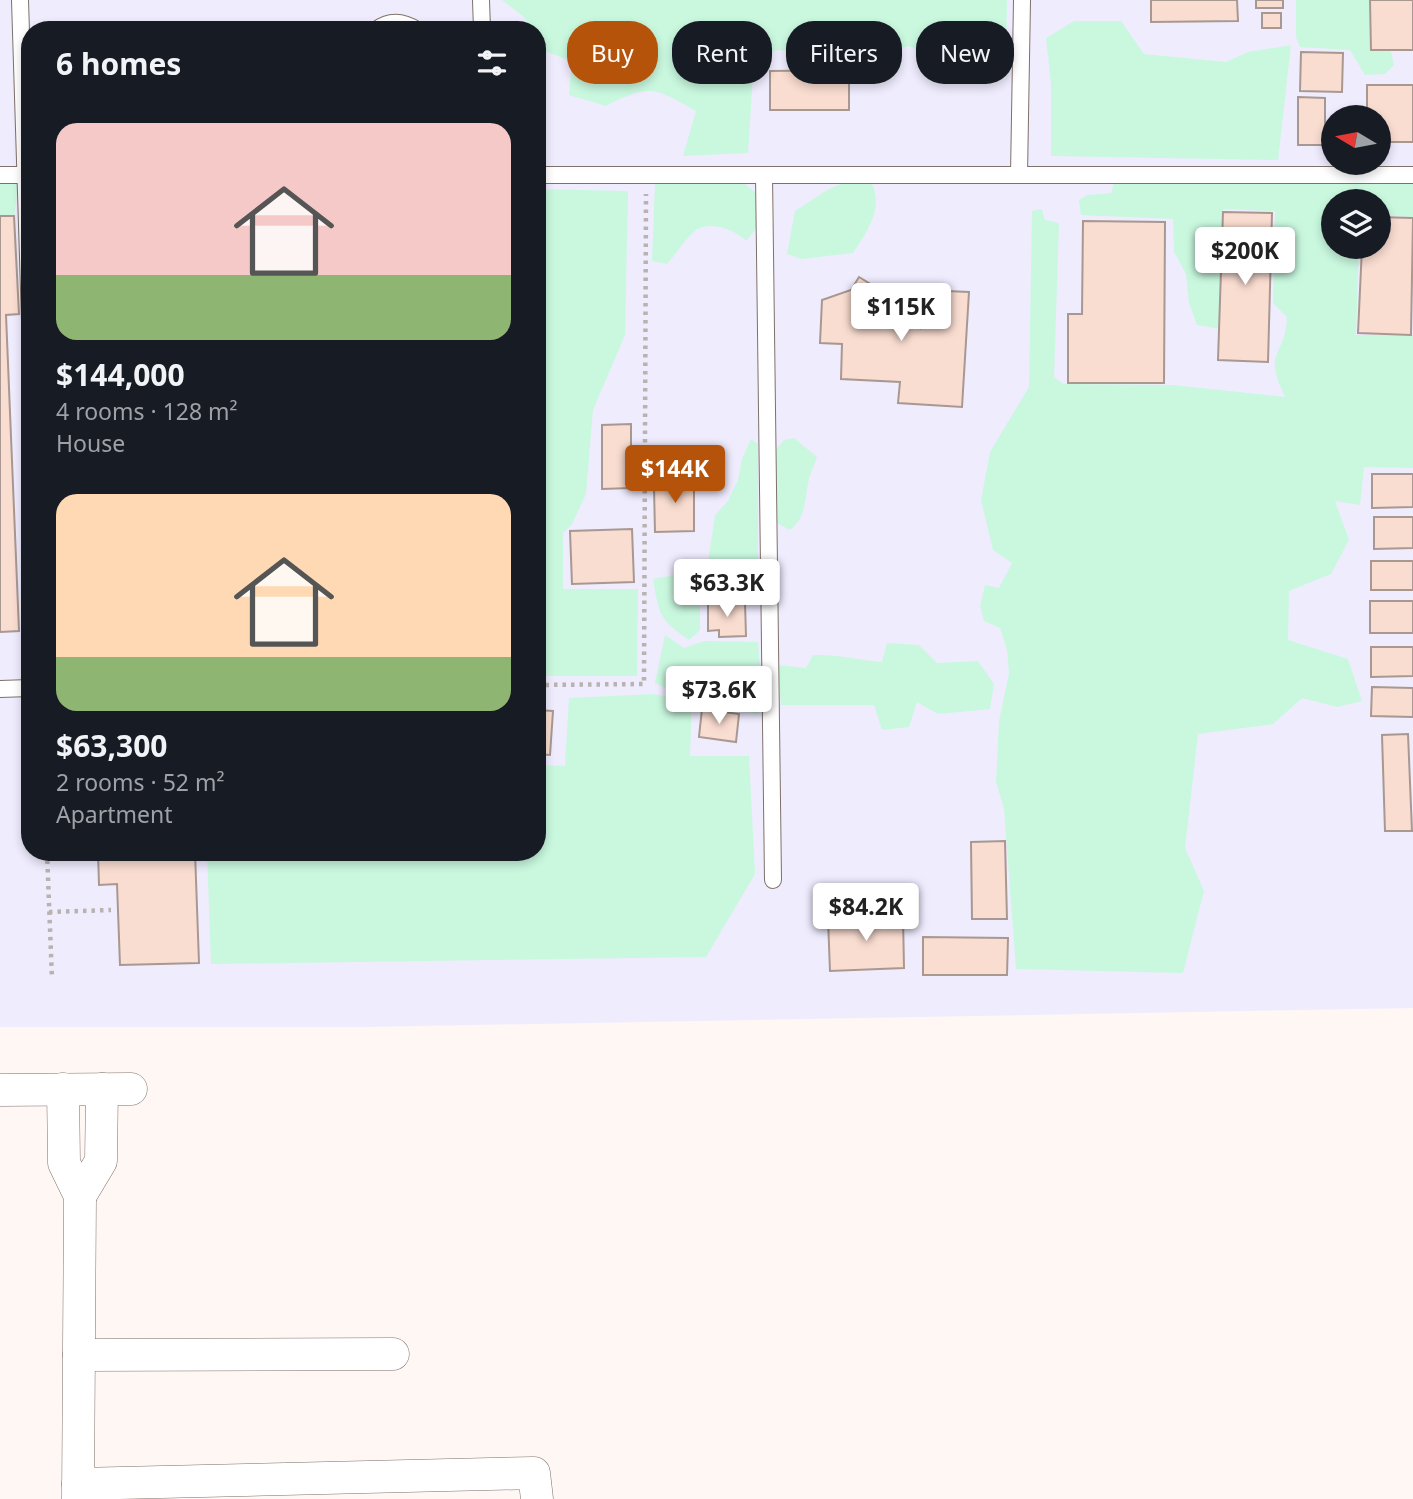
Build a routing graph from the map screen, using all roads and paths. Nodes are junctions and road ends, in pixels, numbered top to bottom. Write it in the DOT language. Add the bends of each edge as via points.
graph roads {
  1 [pos="20,0"];
  2 [pos="481,0"];
  3 [pos="1021,0"];
  4 [pos="482,21"];
  5 [pos="21,22"];
  6 [pos="0,175"];
  7 [pos="21,175"];
  8 [pos="546,175"];
  9 [pos="646,175"];
  10 [pos="764,175"];
  11 [pos="1019,175"];
  12 [pos="1413,175"];
  13 [pos="546,685"];
  14 [pos="21,688"];
  15 [pos="0,689"];
  16 [pos="47,861"];
  17 [pos="773,880"];
  18 [pos="111,910"];
  19 [pos="49,912"];
  20 [pos="52,979"];
  21 [pos="0,1090"];
  22 [pos="63,1090"];
  23 [pos="80,1196"];
  24 [pos="393,1354"];
  25 [pos="79,1355"];
  26 [pos="78,1491"];
  27 [pos="537,1499"];
  1 -- 5 [label="lane"];
  2 -- 4 [label="lane"];
  3 -- 11 [label="lane"];
  6 -- 7 [label="lane"];
  8 -- 9 [label="lane"];
  9 -- 10 [label="lane"];
  9 -- 13 [label="path" via="644,684"];
  10 -- 11 [label="lane"];
  10 -- 17 [label="lane"];
  11 -- 12 [label="lane"];
  14 -- 15 [label="lane"];
  16 -- 19 [label="path"];
  18 -- 19 [label="path"];
  19 -- 20 [label="path"];
  21 -- 22 [label="street"];
  22 -- 23 [label="street" via="64,1163"];
  22 -- 23 [label="street" via="116,1089 101,1161"];
  23 -- 25 [label="street"];
  24 -- 25 [label="street"];
  25 -- 26 [label="street"];
  26 -- 27 [label="street" via="534,1473"];
}
